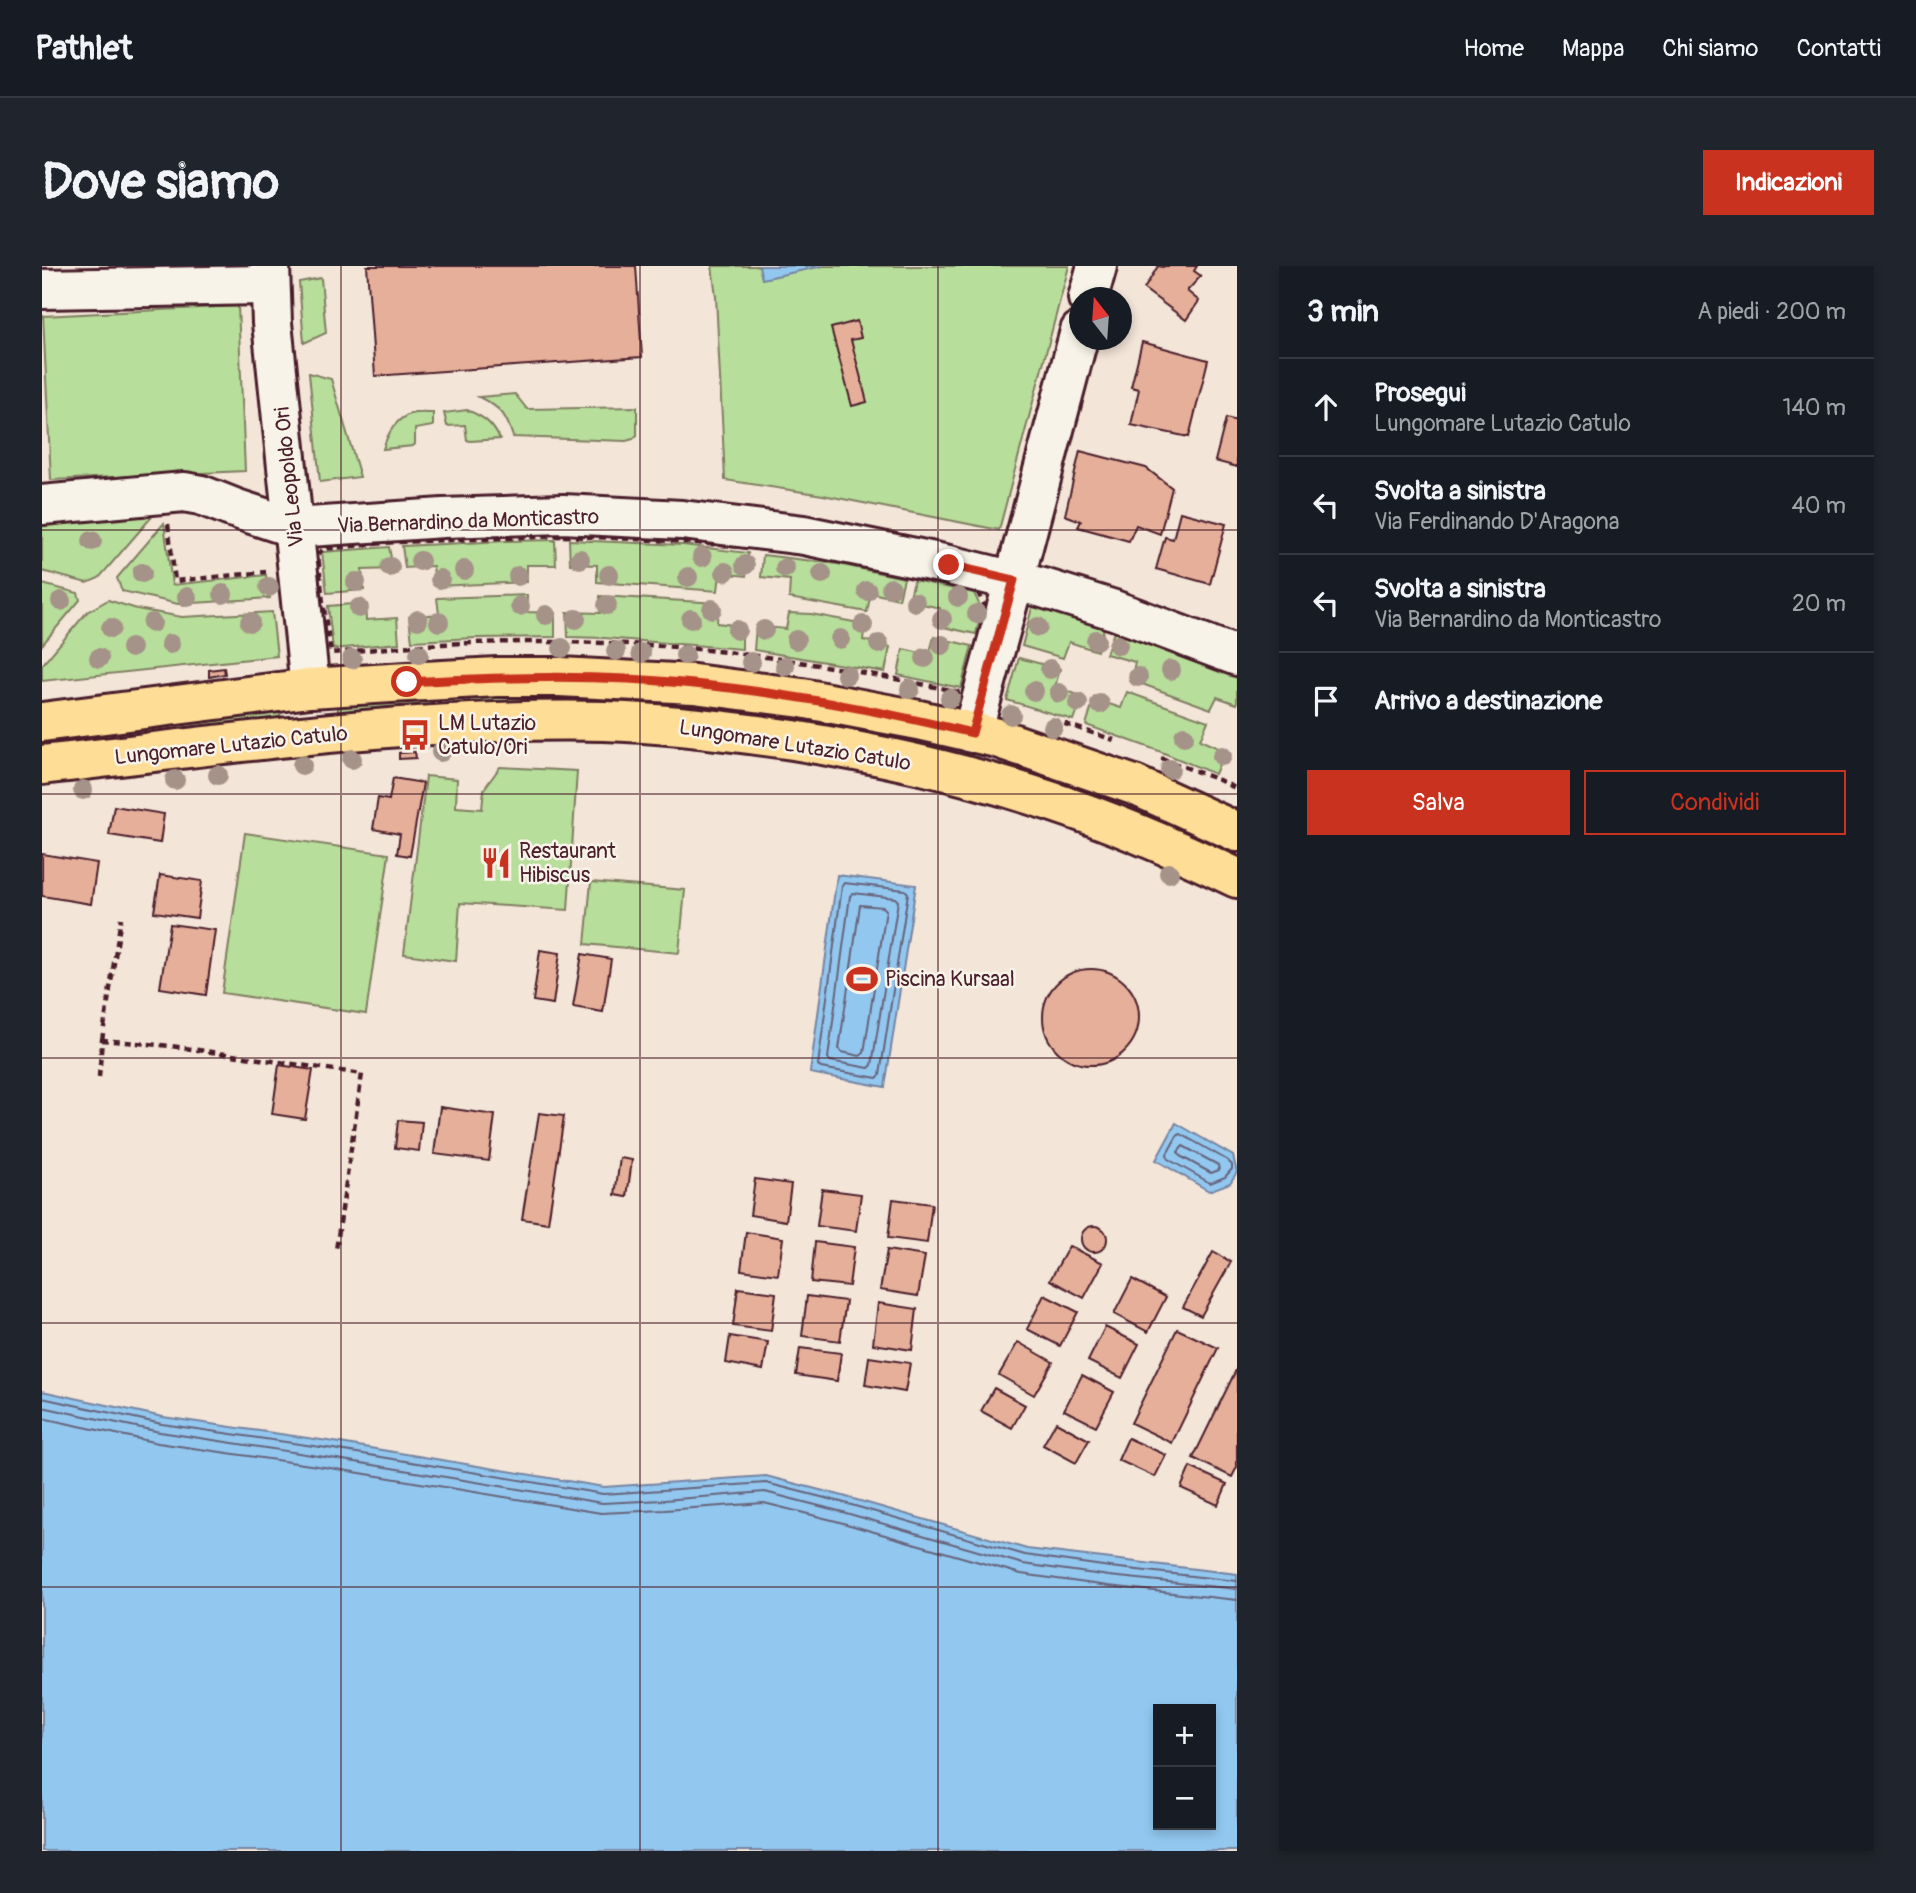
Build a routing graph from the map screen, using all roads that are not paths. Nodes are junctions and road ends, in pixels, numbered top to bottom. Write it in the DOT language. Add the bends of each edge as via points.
graph roads {
  1 [pos="1097,266"];
  2 [pos="270,275"];
  3 [pos="1091,287"];
  4 [pos="42,289"];
  5 [pos="1075,350"];
  6 [pos="42,505"];
  7 [pos="294,528"];
  8 [pos="1014,580"];
  9 [pos="1237,656"];
  10 [pos="310,688"];
  11 [pos="42,722"];
  12 [pos="972,733"];
  13 [pos="42,765"];
  14 [pos="1237,832"];
  15 [pos="1237,878"];
  1 -- 3 [label="street"];
  2 -- 4 [label="street"];
  2 -- 7 [label="street, Via Leopoldo Ori"];
  5 -- 8 [label="street"];
  6 -- 7 [label="street" via="184,492"];
  7 -- 8 [label="street, Via Bernardino da Monticastro" via="480,516 647,517 804,535"];
  7 -- 10 [label="street, Via Leopoldo Ori"];
  8 -- 9 [label="street, Via Bernardino da Monticastro" via="1114,610"];
  8 -- 12 [label="street"];
  10 -- 11 [label="main road, Lungomare Lutazio Catulo"];
  10 -- 12 [label="main road, Lungomare Lutazio Catulo" via="497,677 694,684 802,698"];
  12 -- 14 [label="main road, Lungomare Lutazio Catulo" via="1134,785"];
  13 -- 15 [label="main road, Lungomare Lutazio Catulo" via="427,724 607,721 724,730 886,756 985,781 1121,827"];
}
